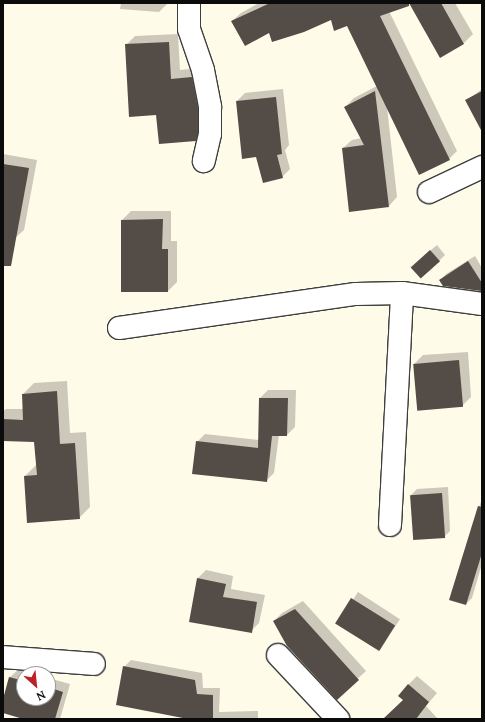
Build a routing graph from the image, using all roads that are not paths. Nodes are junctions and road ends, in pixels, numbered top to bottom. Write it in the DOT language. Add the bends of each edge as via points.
graph roads {
  1 [pos="189,3"];
  2 [pos="204,161"];
  3 [pos="482,167"];
  4 [pos="429,192"];
  5 [pos="402,293"];
  6 [pos="482,304"];
  7 [pos="119,328"];
  8 [pos="390,525"];
  9 [pos="278,655"];
  10 [pos="3,657"];
  11 [pos="94,664"];
  12 [pos="338,719"];
  1 -- 2 [label="street" via="189,29 203,70 210,107 210,134"];
  3 -- 4 [label="street"];
  5 -- 6 [label="street"];
  5 -- 7 [label="street" via="356,294"];
  5 -- 8 [label="street"];
  9 -- 12 [label="street"];
  10 -- 11 [label="street"];
}
